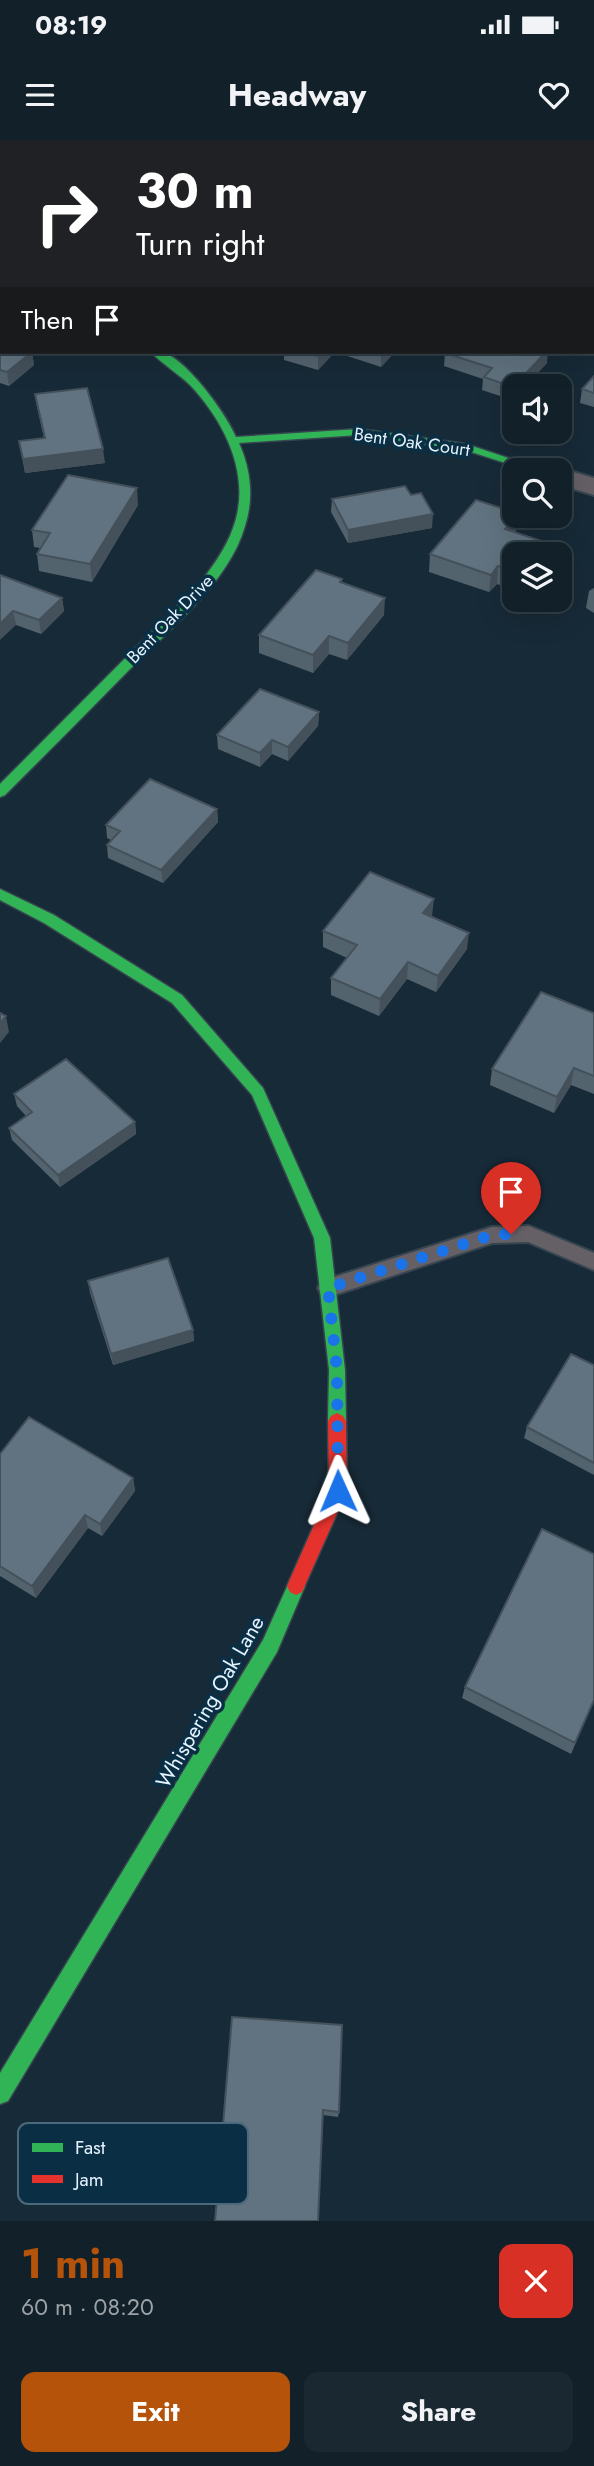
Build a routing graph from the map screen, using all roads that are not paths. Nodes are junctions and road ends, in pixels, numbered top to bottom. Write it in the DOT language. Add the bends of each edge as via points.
graph roads {
  1 [pos="158,354"];
  2 [pos="237,440"];
  3 [pos="502,458"];
  4 [pos="572,480"];
  5 [pos="594,487"];
  6 [pos="0,792"];
  7 [pos="0,894"];
  8 [pos="594,1262"];
  9 [pos="328,1288"];
  10 [pos="0,2093"];
  1 -- 2 [label="street, Bent Oak Drive" via="199,388"];
  2 -- 3 [label="street, Bent Oak Court" via="359,432 466,447"];
  2 -- 6 [label="street, Bent Oak Drive" via="248,490 235,541 210,581"];
  4 -- 5 [label="street"];
  7 -- 9 [label="street, Whispering Oak Lane" via="177,999 258,1092 322,1238"];
  8 -- 9 [label="lane" via="529,1234 492,1235"];
  9 -- 10 [label="street, Whispering Oak Lane" via="337,1370 338,1491 270,1646"];
}
